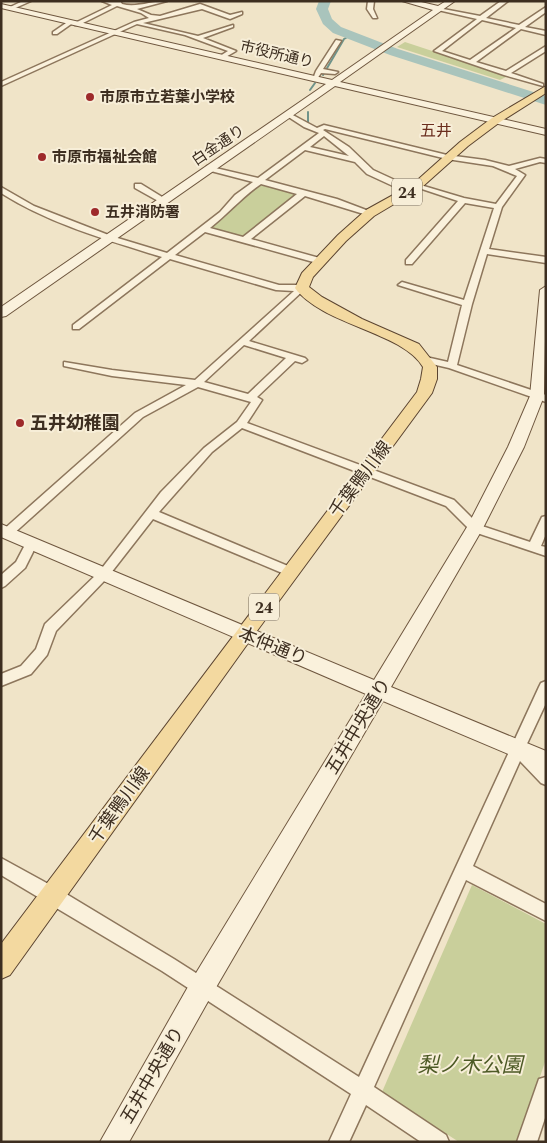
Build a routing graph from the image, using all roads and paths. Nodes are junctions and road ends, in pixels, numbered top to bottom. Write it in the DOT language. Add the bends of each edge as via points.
graph roads {
  1 [pos="28,1"];
  2 [pos="105,1"];
  3 [pos="124,1"];
  4 [pos="164,1"];
  5 [pos="371,1"];
  6 [pos="406,1"];
  7 [pos="451,1"];
  8 [pos="505,1"];
  9 [pos="114,5"];
  10 [pos="1,6"];
  11 [pos="203,7"];
  12 [pos="226,7"];
  13 [pos="11,8"];
  14 [pos="130,9"];
  15 [pos="440,9"];
  16 [pos="546,9"];
  17 [pos="216,12"];
  18 [pos="240,13"];
  19 [pos="375,16"];
  20 [pos="481,19"];
  21 [pos="74,23"];
  22 [pos="136,23"];
  23 [pos="231,26"];
  24 [pos="520,27"];
  25 [pos="55,33"];
  26 [pos="113,33"];
  27 [pos="546,33"];
  28 [pos="198,38"];
  29 [pos="338,41"];
  30 [pos="546,48"];
  31 [pos="222,57"];
  32 [pos="471,62"];
  33 [pos="317,74"];
  34 [pos="506,74"];
  35 [pos="335,77"];
  36 [pos="1,84"];
  37 [pos="542,89"];
  38 [pos="289,115"];
  39 [pos="496,120"];
  40 [pos="321,131"];
  41 [pos="546,132"];
  42 [pos="305,148"];
  43 [pos="450,157"];
  44 [pos="358,160"];
  45 [pos="546,161"];
  46 [pos="210,168"];
  47 [pos="510,168"];
  48 [pos="261,182"];
  49 [pos="138,186"];
  50 [pos="413,188"];
  51 [pos="1,189"];
  52 [pos="303,193"];
  53 [pos="164,200"];
  54 [pos="463,200"];
  55 [pos="498,207"];
  56 [pos="370,213"];
  57 [pos="204,229"];
  58 [pos="108,238"];
  59 [pos="245,240"];
  60 [pos="483,251"];
  61 [pos="168,256"];
  62 [pos="546,260"];
  63 [pos="320,261"];
  64 [pos="409,262"];
  65 [pos="402,285"];
  66 [pos="302,288"];
  67 [pos="546,290"];
  68 [pos="467,304"];
  69 [pos="1,313"];
  70 [pos="76,327"];
  71 [pos="243,342"];
  72 [pos="426,360"];
  73 [pos="68,364"];
  74 [pos="452,366"];
  75 [pos="196,382"];
  76 [pos="542,397"];
  77 [pos="250,398"];
  78 [pos="242,424"];
  79 [pos="367,470"];
  80 [pos="151,513"];
  81 [pos="546,520"];
  82 [pos="475,528"];
  83 [pos="4,532"];
  84 [pos="31,544"];
  85 [pos="540,550"];
  86 [pos="290,572"];
  87 [pos="103,575"];
  88 [pos="1,583"];
  89 [pos="244,634"];
  90 [pos="1,680"];
  91 [pos="546,687"];
  92 [pos="379,690"];
  93 [pos="518,748"];
  94 [pos="546,750"];
  95 [pos="546,761"];
  96 [pos="546,778"];
  97 [pos="1,866"];
  98 [pos="463,870"];
  99 [pos="53,895"];
  100 [pos="546,913"];
  101 [pos="1,966"];
  102 [pos="202,987"];
  103 [pos="546,1086"];
  104 [pos="361,1090"];
  105 [pos="114,1142"];
  106 [pos="339,1142"];
  107 [pos="439,1142"];
  108 [pos="527,1142"];
  1 -- 13 [label="street"];
  2 -- 9 [label="street"];
  3 -- 9 [label="street"];
  4 -- 14 [label="street"];
  5 -- 19 [label="street" via="370,9"];
  6 -- 15 [label="street"];
  7 -- 15 [label="street, 白金通り"];
  8 -- 20 [label="street"];
  9 -- 14 [label="street"];
  9 -- 21 [label="street"];
  10 -- 13 [label="street, 市役所通り"];
  11 -- 14 [label="street" via="150,17"];
  11 -- 17 [label="street"];
  11 -- 22 [label="street"];
  12 -- 17 [label="street"];
  13 -- 21 [label="street, 市役所通り"];
  15 -- 20 [label="street"];
  15 -- 35 [label="street, 白金通り" via="374,55"];
  16 -- 24 [label="street"];
  17 -- 18 [label="street" via="230,17"];
  20 -- 24 [label="street"];
  20 -- 32 [label="street" via="437,50"];
  21 -- 25 [label="street"];
  21 -- 26 [label="street, 市役所通り"];
  22 -- 26 [label="street"];
  22 -- 28 [label="street"];
  23 -- 28 [label="street"];
  24 -- 27 [label="street"];
  24 -- 32 [label="street"];
  26 -- 31 [label="street, 市役所通り"];
  26 -- 36 [label="street"];
  28 -- 31 [label="street" via="233,51"];
  29 -- 33 [label="street"];
  30 -- 34 [label="street"];
  31 -- 33 [label="street, 市役所通り"];
  32 -- 34 [label="street"];
  33 -- 35 [label="street, 市役所通り"];
  34 -- 37 [label="street"];
  35 -- 38 [label="street, 白金通り"];
  35 -- 39 [label="street, 市役所通り"];
  37 -- 39 [label="main road, 24"];
  38 -- 40 [label="street"];
  38 -- 46 [label="street, 白金通り"];
  39 -- 41 [label="street, 市役所通り"];
  39 -- 43 [label="main road, 24"];
  40 -- 42 [label="street"];
  40 -- 43 [label="street" via="324,127"];
  40 -- 44 [label="street"];
  42 -- 44 [label="street"];
  42 -- 48 [label="street"];
  43 -- 47 [label="street"];
  43 -- 50 [label="main road, 24"];
  44 -- 50 [label="street" via="370,172"];
  45 -- 47 [label="street"];
  46 -- 48 [label="street"];
  46 -- 53 [label="street, 白金通り"];
  47 -- 55 [label="street" via="521,175"];
  48 -- 52 [label="street"];
  48 -- 57 [label="street" via="238,197"];
  49 -- 53 [label="street"];
  50 -- 54 [label="street"];
  50 -- 56 [label="main road, 24"];
  51 -- 58 [label="street" via="31,208"];
  52 -- 56 [label="street"];
  52 -- 59 [label="street"];
  53 -- 58 [label="street, 白金通り"];
  54 -- 55 [label="street"];
  54 -- 64 [label="street"];
  55 -- 60 [label="street"];
  56 -- 63 [label="main road, 24"];
  57 -- 59 [label="street"];
  57 -- 61 [label="street"];
  58 -- 61 [label="street"];
  58 -- 69 [label="street, 白金通り"];
  59 -- 63 [label="street"];
  60 -- 62 [label="street"];
  60 -- 68 [label="street"];
  61 -- 66 [label="street" via="279,288"];
  61 -- 70 [label="street"];
  63 -- 66 [label="main road, 24"];
  65 -- 68 [label="street"];
  66 -- 71 [label="street"];
  66 -- 72 [label="main road" via="357,322 414,348"];
  67 -- 76 [label="street, 五井中央通り"];
  68 -- 74 [label="street"];
  71 -- 75 [label="street"];
  71 -- 77 [label="street" via="298,358"];
  72 -- 74 [label="street"];
  72 -- 79 [label="main road, 千葉鴨川線 / 24" via="430,367 424,393"];
  73 -- 75 [label="street" via="112,373"];
  74 -- 76 [label="street"];
  75 -- 77 [label="street"];
  75 -- 83 [label="street" via="139,415"];
  76 -- 82 [label="street, 五井中央通り"];
  77 -- 78 [label="street" via="257,400"];
  78 -- 79 [label="street"];
  78 -- 80 [label="street" via="208,450"];
  79 -- 82 [label="street" via="450,503"];
  79 -- 86 [label="main road, 千葉鴨川線 / 24"];
  80 -- 86 [label="street"];
  80 -- 87 [label="street"];
  81 -- 85 [label="street"];
  82 -- 85 [label="street"];
  82 -- 92 [label="street, 五井中央通り"];
  83 -- 84 [label="street, 本仲通り"];
  84 -- 87 [label="street, 本仲通り"];
  84 -- 88 [label="street" via="21,565"];
  86 -- 89 [label="main road, 千葉鴨川線 / 24"];
  87 -- 89 [label="street, 本仲通り"];
  87 -- 90 [label="street" via="50,628 42,650 26,670"];
  89 -- 92 [label="street, 本仲通り"];
  89 -- 99 [label="main road, 千葉鴨川線 / 24"];
  91 -- 93 [label="street"];
  92 -- 93 [label="street, 本仲通り"];
  92 -- 102 [label="street, 五井中央通り"];
  93 -- 94 [label="street"];
  93 -- 95 [label="street, 本仲通り"];
  93 -- 96 [label="street"];
  93 -- 98 [label="street"];
  97 -- 99 [label="street"];
  98 -- 100 [label="street"];
  98 -- 104 [label="street"];
  99 -- 101 [label="main road, 千葉鴨川線 / 24"];
  99 -- 102 [label="street"];
  102 -- 104 [label="street"];
  102 -- 105 [label="street, 五井中央通り"];
  103 -- 108 [label="street"];
  104 -- 106 [label="street"];
  104 -- 107 [label="street"];
}
